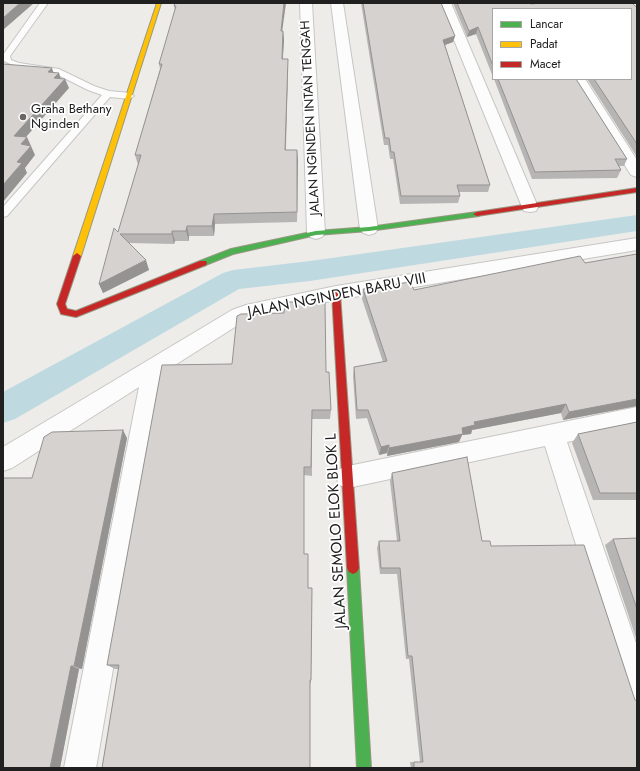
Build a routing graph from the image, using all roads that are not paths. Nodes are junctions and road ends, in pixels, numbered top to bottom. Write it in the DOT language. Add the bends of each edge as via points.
graph roads {
  1 [pos="44,3"];
  2 [pos="159,3"];
  3 [pos="306,3"];
  4 [pos="337,3"];
  5 [pos="446,3"];
  6 [pos="579,80"];
  7 [pos="108,94"];
  8 [pos="130,96"];
  9 [pos="637,172"];
  10 [pos="637,190"];
  11 [pos="530,207"];
  12 [pos="3,214"];
  13 [pos="369,228"];
  14 [pos="316,233"];
  15 [pos="637,244"];
  16 [pos="336,293"];
  17 [pos="154,367"];
  18 [pos="637,417"];
  19 [pos="553,435"];
  20 [pos="3,460"];
  21 [pos="348,477"];
  22 [pos="637,691"];
  23 [pos="80,768"];
  24 [pos="364,768"];
  1 -- 7 [label="lane" via="6,56 8,61 17,65 56,71"];
  2 -- 8 [label="street"];
  3 -- 14 [label="street, JALAN NGINDEN INTAN TENGAH"];
  4 -- 13 [label="street"];
  5 -- 11 [label="street"];
  6 -- 9 [label="street"];
  7 -- 8 [label="lane"];
  7 -- 12 [label="lane"];
  8 -- 14 [label="street" via="61,304 64,312 76,314 231,252"];
  10 -- 11 [label="street"];
  11 -- 13 [label="street"];
  13 -- 14 [label="street"];
  15 -- 16 [label="street, JALAN NGINDEN BARU VIII"];
  16 -- 17 [label="street, JALAN NGINDEN BARU VIII" via="239,315"];
  16 -- 21 [label="street, JALAN SEMOLO ELOK BLOK L"];
  17 -- 20 [label="street, JALAN NGINDEN BARU VIII"];
  17 -- 23 [label="street"];
  18 -- 19 [label="street"];
  19 -- 21 [label="street"];
  19 -- 22 [label="street"];
  21 -- 24 [label="street, JALAN SEMOLO ELOK BLOK L"];
}
